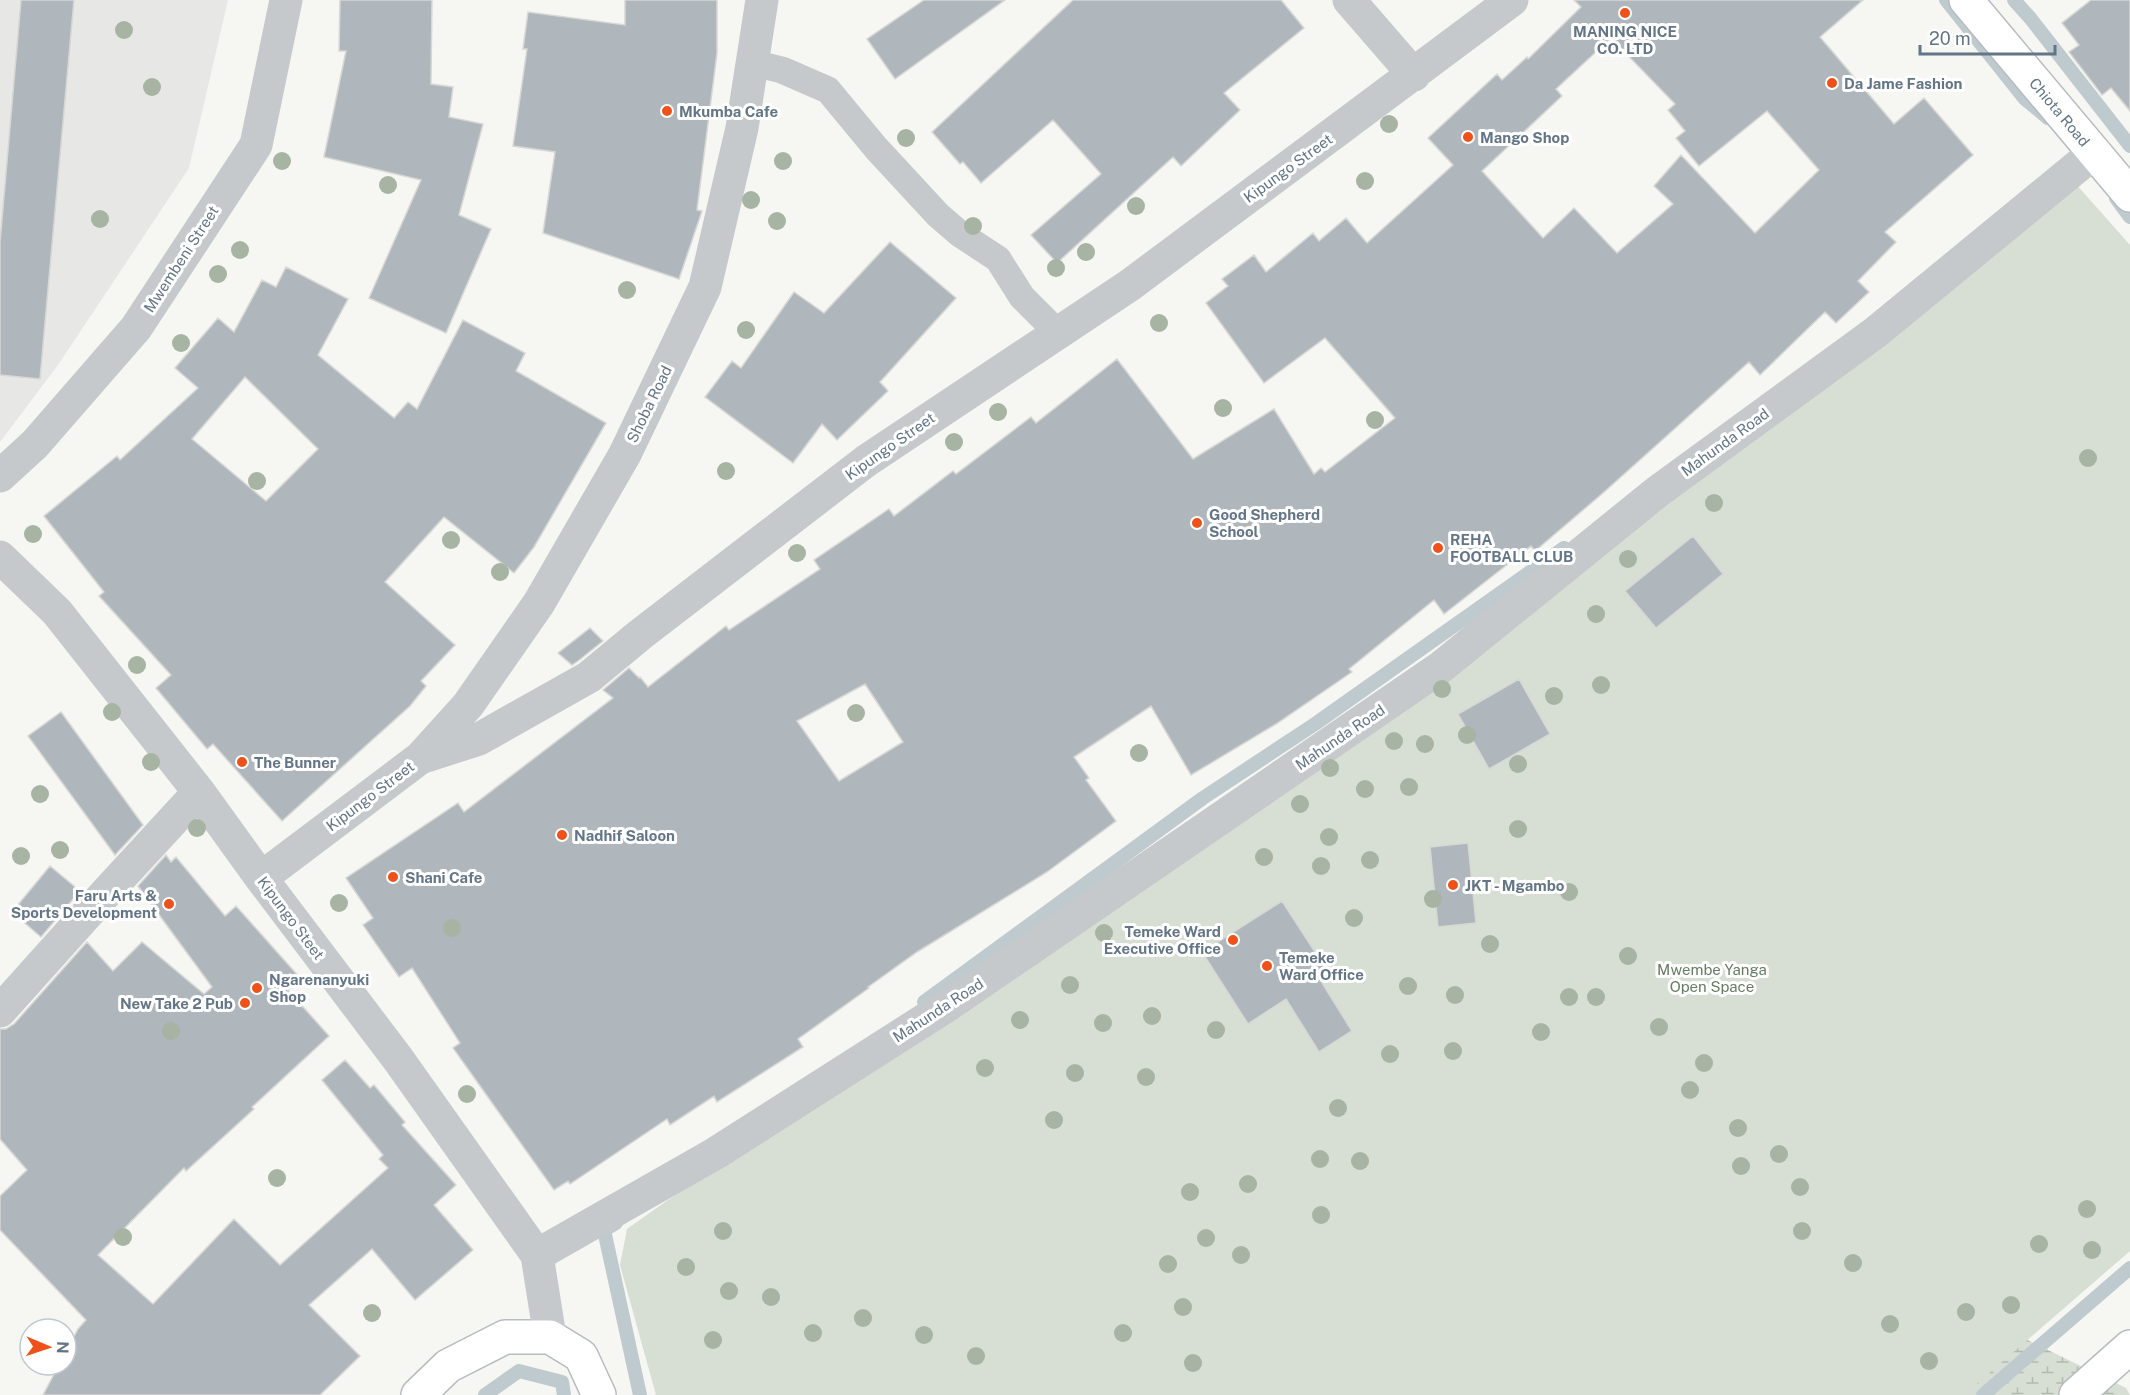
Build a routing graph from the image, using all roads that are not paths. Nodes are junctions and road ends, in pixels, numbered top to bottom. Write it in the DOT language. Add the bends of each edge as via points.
graph roads {
  1 [pos="286,0"];
  2 [pos="762,0"];
  3 [pos="1349,0"];
  4 [pos="1512,0"];
  5 [pos="1966,0"];
  6 [pos="753,63"];
  7 [pos="1414,75"];
  8 [pos="2095,152"];
  9 [pos="2130,195"];
  10 [pos="1058,333"];
  11 [pos="0,477"];
  12 [pos="0,557"];
  13 [pos="420,758"];
  14 [pos="200,792"];
  15 [pos="261,878"];
  16 [pos="0,1011"];
  17 [pos="537,1256"];
  18 [pos="550,1337"];
  19 [pos="2130,1347"];
  20 [pos="418,1395"];
  21 [pos="599,1395"];
  22 [pos="2076,1395"];
  1 -- 11 [label="street, Mwembeni Street" via="256,145 136,328 35,444"];
  2 -- 6 [label="street, Shoba Road"];
  3 -- 7 [label="street"];
  4 -- 7 [label="street, Kipungo Street"];
  5 -- 8 [label="street, Chiota Road"];
  6 -- 10 [label="lane" via="782,70 828,90 938,215 998,259 1022,297"];
  6 -- 13 [label="street, Shoba Road" via="705,287 625,454 539,603 468,705"];
  7 -- 10 [label="street, Kipungo Street" via="1130,285"];
  8 -- 9 [label="street, Chiota Road"];
  8 -- 17 [label="street, Mahunda Road" via="1876,332 1657,492 1441,667 951,1003 716,1153"];
  10 -- 13 [label="street, Kipungo Street" via="866,461 589,677 479,739"];
  12 -- 14 [label="street, Kipungo Steet" via="57,612"];
  13 -- 15 [label="street, Kipungo Street"];
  14 -- 15 [label="street, Kipungo Steet"];
  14 -- 16 [label="street"];
  15 -- 17 [label="street, Kipungo Steet" via="398,1059"];
  17 -- 18 [label="street, Kipungo Steet"];
  18 -- 20 [label="street" via="506,1337 448,1366"];
  18 -- 21 [label="street" via="581,1356"];
  19 -- 22 [label="street"];
}
